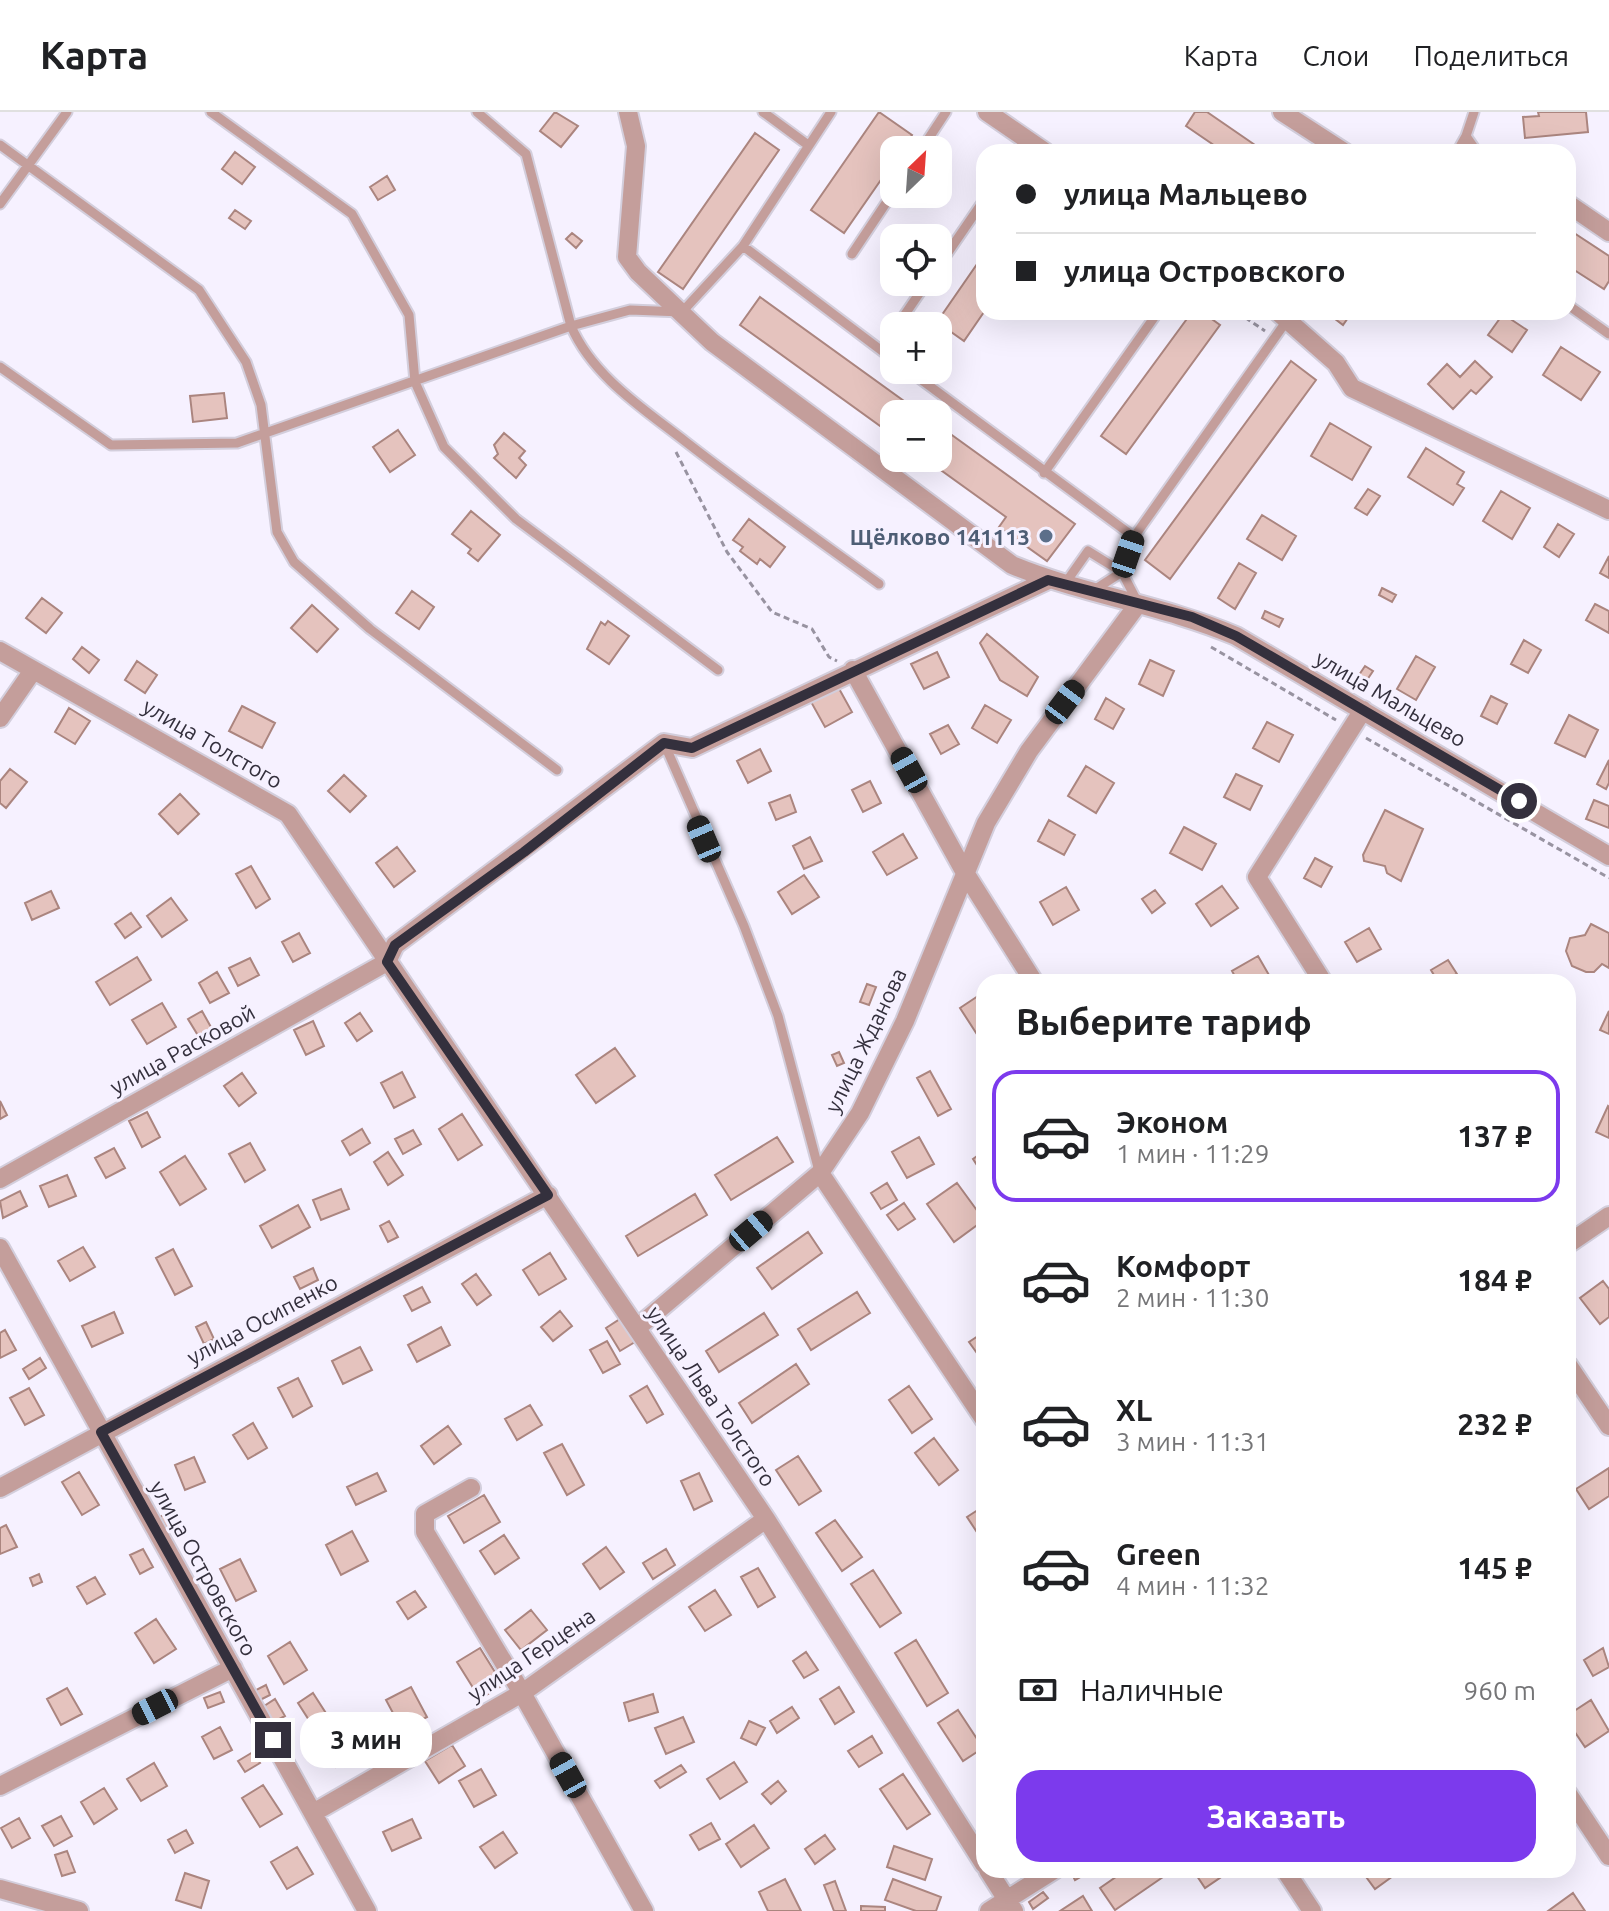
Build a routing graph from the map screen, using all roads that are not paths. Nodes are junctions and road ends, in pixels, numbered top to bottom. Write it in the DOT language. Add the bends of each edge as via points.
graph roads {
  1 [pos="67,112"];
  2 [pos="211,112"];
  3 [pos="477,112"];
  4 [pos="628,112"];
  5 [pos="763,112"];
  6 [pos="831,112"];
  7 [pos="946,112"];
  8 [pos="987,112"];
  9 [pos="1282,112"];
  10 [pos="1474,112"];
  11 [pos="930,136"];
  12 [pos="1466,136"];
  13 [pos="1019,144"];
  14 [pos="1332,144"];
  15 [pos="1462,144"];
  16 [pos="1472,144"];
  17 [pos="0,145"];
  18 [pos="808,145"];
  19 [pos="28,166"];
  20 [pos="0,204"];
  21 [pos="883,208"];
  22 [pos="1576,209"];
  23 [pos="976,212"];
  24 [pos="1609,232"];
  25 [pos="743,246"];
  26 [pos="952,247"];
  27 [pos="852,254"];
  28 [pos="1576,311"];
  29 [pos="682,312"];
  30 [pos="1152,320"];
  31 [pos="1281,320"];
  32 [pos="1288,320"];
  33 [pos="571,326"];
  34 [pos="1609,334"];
  35 [pos="880,349"];
  36 [pos="0,367"];
  37 [pos="415,382"];
  38 [pos="926,384"];
  39 [pos="263,434"];
  40 [pos="1044,473"];
  41 [pos="1609,510"];
  42 [pos="1134,537"];
  43 [pos="1122,572"];
  44 [pos="1056,582"];
  45 [pos="879,584"];
  46 [pos="1091,592"];
  47 [pos="1138,604"];
  48 [pos="0,651"];
  49 [pos="718,670"];
  50 [pos="853,670"];
  51 [pos="32,672"];
  52 [pos="1363,710"];
  53 [pos="0,718"];
  54 [pos="664,743"];
  55 [pos="557,770"];
  56 [pos="1609,856"];
  57 [pos="964,871"];
  58 [pos="387,962"];
  59 [pos="1029,974"];
  60 [pos="1318,974"];
  61 [pos="820,1173"];
  62 [pos="0,1179"];
  63 [pos="548,1195"];
  64 [pos="1609,1216"];
  65 [pos="1576,1239"];
  66 [pos="0,1248"];
  67 [pos="637,1328"];
  68 [pos="1576,1377"];
  69 [pos="976,1407"];
  70 [pos="1609,1426"];
  71 [pos="101,1432"];
  72 [pos="0,1488"];
  73 [pos="471,1488"];
  74 [pos="766,1519"];
  75 [pos="233,1668"];
  76 [pos="522,1693"];
  77 [pos="0,1786"];
  78 [pos="1576,1806"];
  79 [pos="313,1813"];
  80 [pos="976,1851"];
  81 [pos="1609,1856"];
  82 [pos="993,1878"];
  83 [pos="1044,1878"];
  84 [pos="1290,1878"];
  85 [pos="0,1889"];
  86 [pos="1010,1906"];
  87 [pos="79,1911"];
  88 [pos="367,1911"];
  89 [pos="644,1911"];
  90 [pos="989,1911"];
  91 [pos="1312,1911"];
  1 -- 19 [label="lane"];
  2 -- 37 [label="lane" via="352,214 409,315"];
  3 -- 33 [label="lane" via="526,154"];
  4 -- 29 [label="street, улица Мальцево" via="636,146 627,257"];
  5 -- 18 [label="lane"];
  6 -- 18 [label="lane"];
  7 -- 11 [label="lane"];
  8 -- 13 [label="street"];
  9 -- 14 [label="street"];
  10 -- 12 [label="lane"];
  12 -- 15 [label="lane"];
  12 -- 16 [label="lane"];
  17 -- 19 [label="lane"];
  18 -- 25 [label="lane"];
  19 -- 20 [label="lane"];
  19 -- 39 [label="lane" via="199,290 246,362 261,405"];
  21 -- 27 [label="lane"];
  22 -- 24 [label="street"];
  23 -- 26 [label="lane"];
  25 -- 29 [label="lane"];
  25 -- 35 [label="lane"];
  28 -- 34 [label="lane"];
  29 -- 33 [label="lane" via="630,310"];
  29 -- 44 [label="street, улица Мальцево" via="712,342 1012,565"];
  30 -- 40 [label="lane"];
  31 -- 42 [label="lane" via="1274,338"];
  32 -- 41 [label="street" via="1336,363 1352,388"];
  33 -- 37 [label="lane"];
  33 -- 45 [label="lane" via="581,349 616,387"];
  36 -- 39 [label="lane" via="111,445 237,443"];
  37 -- 39 [label="lane"];
  37 -- 49 [label="lane" via="444,447 516,519"];
  38 -- 40 [label="lane"];
  39 -- 55 [label="lane" via="277,532 294,562 370,629"];
  40 -- 42 [label="lane"];
  42 -- 43 [label="lane"];
  43 -- 44 [label="lane" via="1088,551"];
  43 -- 46 [label="lane"];
  43 -- 47 [label="lane"];
  44 -- 46 [label="street, улица Мальцево"];
  44 -- 50 [label="street"];
  46 -- 47 [label="street, улица Мальцево"];
  47 -- 52 [label="street, улица Мальцево" via="1192,617 1236,636"];
  47 -- 57 [label="street, улица Жданова" via="1029,751"];
  48 -- 51 [label="street, улица Толстого"];
  50 -- 54 [label="street" via="692,748"];
  50 -- 57 [label="street"];
  51 -- 53 [label="street"];
  51 -- 58 [label="street, улица Толстого" via="288,814"];
  52 -- 56 [label="street, улица Мальцево"];
  52 -- 60 [label="street" via="1257,877"];
  54 -- 58 [label="street" via="395,945"];
  54 -- 61 [label="lane" via="778,1016"];
  57 -- 59 [label="street"];
  57 -- 61 [label="street, улица Жданова" via="905,1021 860,1113"];
  58 -- 62 [label="street, улица Расковой"];
  58 -- 63 [label="street, улица Льва Толстого"];
  61 -- 67 [label="street, улица Жданова"];
  61 -- 69 [label="street"];
  63 -- 67 [label="street, улица Льва Толстого"];
  63 -- 71 [label="street, улица Осипенко"];
  64 -- 65 [label="street"];
  66 -- 71 [label="street, улица Островского"];
  67 -- 74 [label="street, улица Льва Толстого"];
  68 -- 70 [label="street"];
  71 -- 72 [label="street, улица Осипенко"];
  71 -- 75 [label="street, улица Островского"];
  73 -- 76 [label="street" via="425,1514 425,1532"];
  74 -- 76 [label="street, улица Герцена"];
  74 -- 80 [label="street, улица Льва Толстого"];
  75 -- 77 [label="street"];
  75 -- 79 [label="street, улица Островского"];
  76 -- 79 [label="street, улица Герцена"];
  76 -- 89 [label="street"];
  78 -- 81 [label="street"];
  79 -- 88 [label="street, улица Островского"];
  82 -- 86 [label="street"];
  83 -- 86 [label="street"];
  84 -- 91 [label="street"];
  85 -- 87 [label="street"];
  86 -- 90 [label="street"];
}
